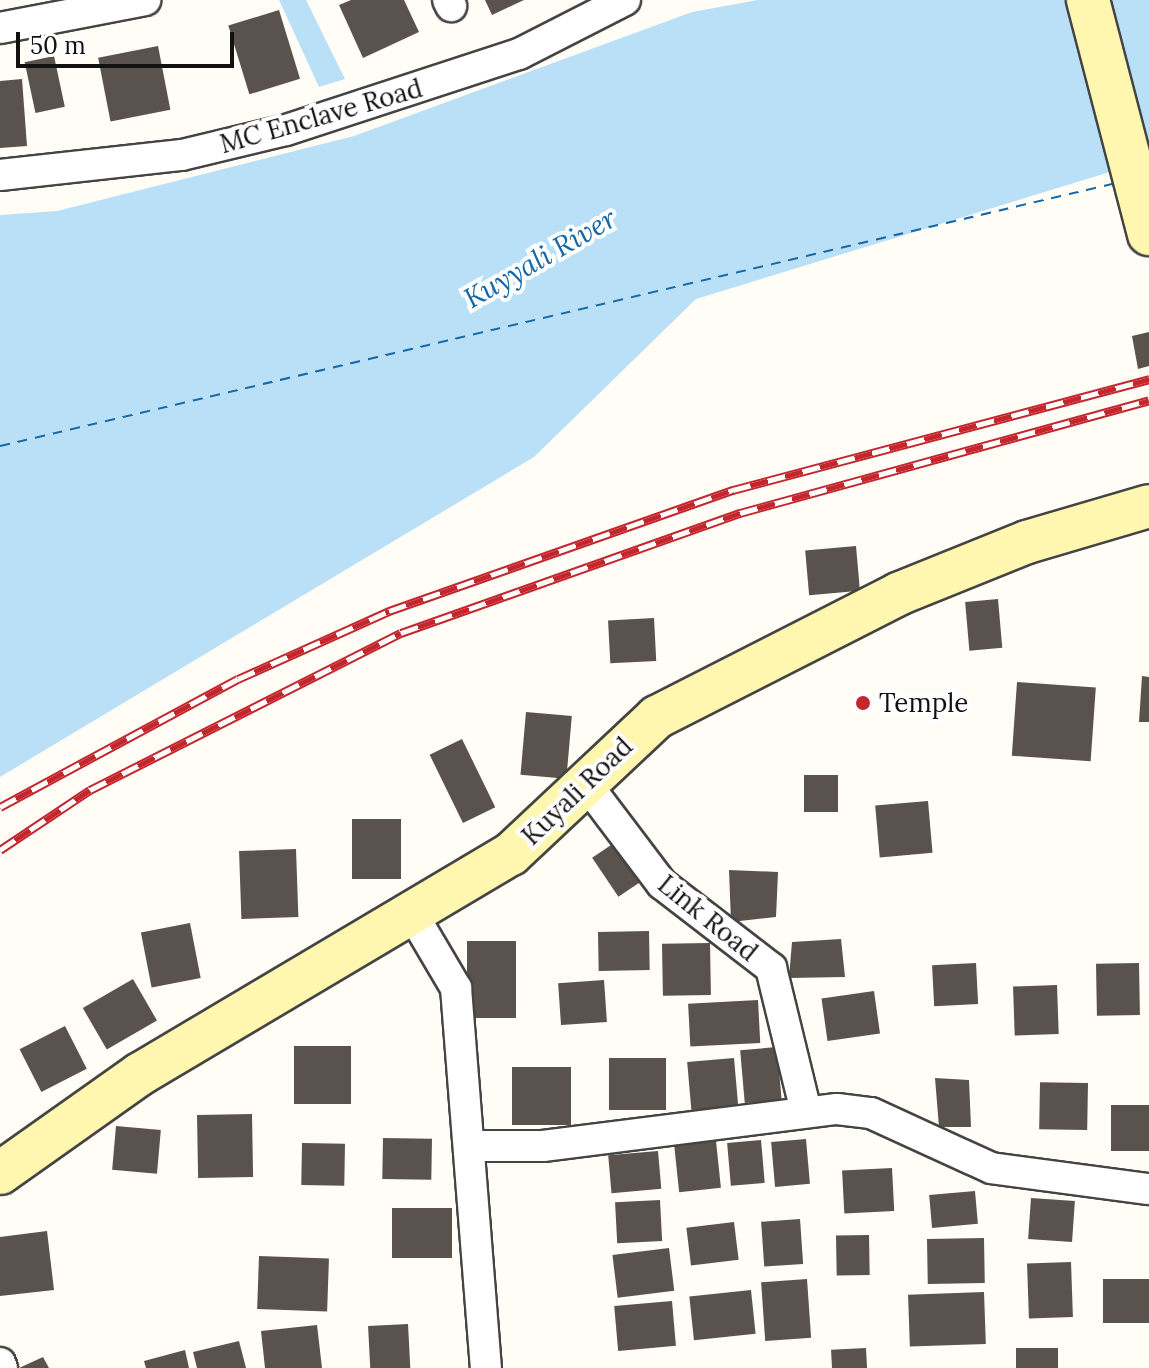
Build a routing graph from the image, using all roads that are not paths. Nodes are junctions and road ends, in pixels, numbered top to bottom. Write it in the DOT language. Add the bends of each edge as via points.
graph roads {
  1 [pos="145,0"];
  2 [pos="625,0"];
  3 [pos="1088,0"];
  4 [pos="0,28"];
  5 [pos="0,175"];
  6 [pos="1149,234"];
  7 [pos="1149,506"];
  8 [pos="587,785"];
  9 [pos="413,915"];
  10 [pos="806,1112"];
  11 [pos="471,1146"];
  12 [pos="0,1173"];
  13 [pos="1149,1189"];
  14 [pos="486,1368"];
  1 -- 4 [label="street"];
  2 -- 5 [label="street, MC Enclave Road" via="519,54 286,130 182,155"];
  3 -- 6 [label="main road"];
  7 -- 8 [label="main road, Kuyali Road" via="1027,542 796,641 657,717"];
  8 -- 9 [label="main road, Kuyali Road" via="511,854"];
  8 -- 10 [label="street, Link Road" via="662,884 771,968"];
  9 -- 11 [label="street" via="456,988"];
  9 -- 12 [label="main road, Kuyali Road" via="140,1074"];
  10 -- 11 [label="street" via="543,1146"];
  10 -- 13 [label="street" via="871,1113 991,1168"];
  11 -- 14 [label="street"];
}
